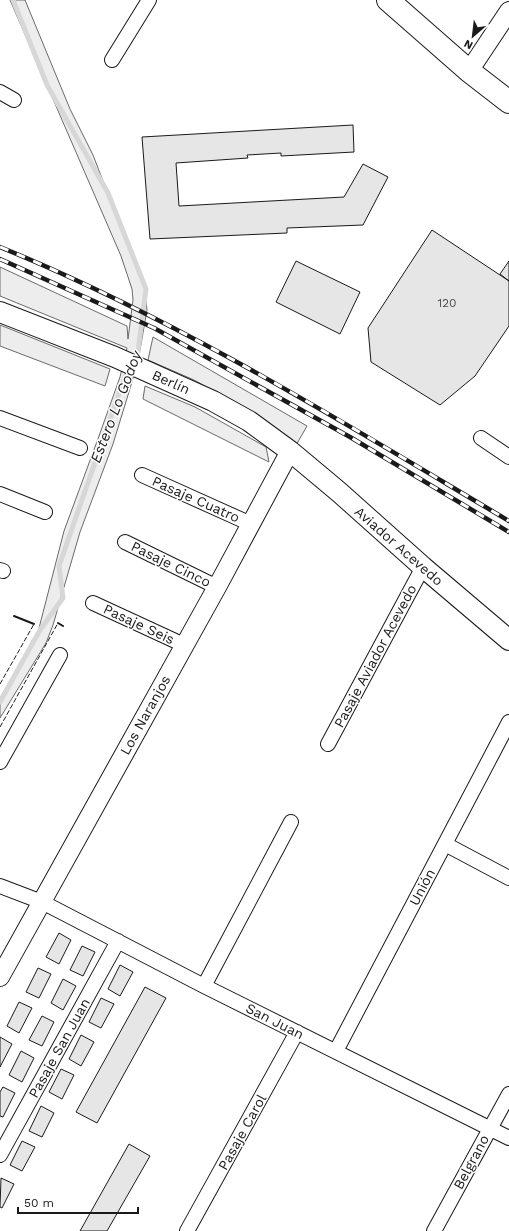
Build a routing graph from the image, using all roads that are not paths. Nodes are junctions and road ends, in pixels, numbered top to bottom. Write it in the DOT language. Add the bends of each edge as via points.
graph roads {
  1 [pos="149,0"];
  2 [pos="388,0"];
  3 [pos="509,12"];
  4 [pos="112,60"];
  5 [pos="469,72"];
  6 [pos="0,92"];
  7 [pos="14,100"];
  8 [pos="509,102"];
  9 [pos="0,312"];
  10 [pos="0,418"];
  11 [pos="481,438"];
  12 [pos="80,448"];
  13 [pos="290,451"];
  14 [pos="509,456"];
  15 [pos="142,475"];
  16 [pos="0,494"];
  17 [pos="45,512"];
  18 [pos="251,524"];
  19 [pos="125,542"];
  20 [pos="423,567"];
  21 [pos="217,587"];
  22 [pos="93,603"];
  23 [pos="509,640"];
  24 [pos="184,645"];
  25 [pos="60,655"];
  26 [pos="509,722"];
  27 [pos="328,744"];
  28 [pos="0,762"];
  29 [pos="291,822"];
  30 [pos="445,844"];
  31 [pos="509,878"];
  32 [pos="0,886"];
  33 [pos="42,902"];
  34 [pos="118,941"];
  35 [pos="0,977"];
  36 [pos="204,986"];
  37 [pos="297,1032"];
  38 [pos="336,1051"];
  39 [pos="509,1094"];
  40 [pos="489,1128"];
  41 [pos="509,1138"];
  42 [pos="0,1155"];
  43 [pos="187,1231"];
  44 [pos="434,1231"];
  1 -- 4 [label="street"];
  2 -- 5 [label="main road"];
  3 -- 5 [label="street"];
  5 -- 8 [label="main road"];
  6 -- 7 [label="street"];
  9 -- 13 [label="main road, Berlín" via="115,357 213,400 249,421"];
  10 -- 12 [label="street"];
  11 -- 14 [label="street"];
  13 -- 18 [label="street, Los Naranjos"];
  13 -- 20 [label="main road, Aviador Acevedo"];
  15 -- 18 [label="street, Pasaje Cuatro"];
  16 -- 17 [label="street"];
  18 -- 21 [label="street, Los Naranjos"];
  19 -- 21 [label="street, Pasaje Cinco"];
  20 -- 23 [label="main road, Aviador Acevedo"];
  20 -- 27 [label="street, Pasaje Aviador Acevedo"];
  21 -- 24 [label="street, Los Naranjos"];
  22 -- 24 [label="street, Pasaje Seis"];
  24 -- 33 [label="street, Los Naranjos"];
  25 -- 28 [label="street"];
  26 -- 30 [label="street, Unión"];
  29 -- 36 [label="street"];
  30 -- 31 [label="street"];
  30 -- 38 [label="street, Unión"];
  32 -- 33 [label="street, San Juan"];
  33 -- 34 [label="street, San Juan"];
  33 -- 35 [label="street, Los Naranjos"];
  34 -- 36 [label="street, San Juan"];
  34 -- 42 [label="street, Pasaje San Juan"];
  36 -- 37 [label="street, San Juan"];
  37 -- 38 [label="street, San Juan"];
  37 -- 43 [label="street, Pasaje Carol"];
  38 -- 40 [label="street, San Juan"];
  39 -- 40 [label="street, Belgrano"];
  40 -- 41 [label="street, San Juan"];
  40 -- 44 [label="street, Belgrano"];
}
